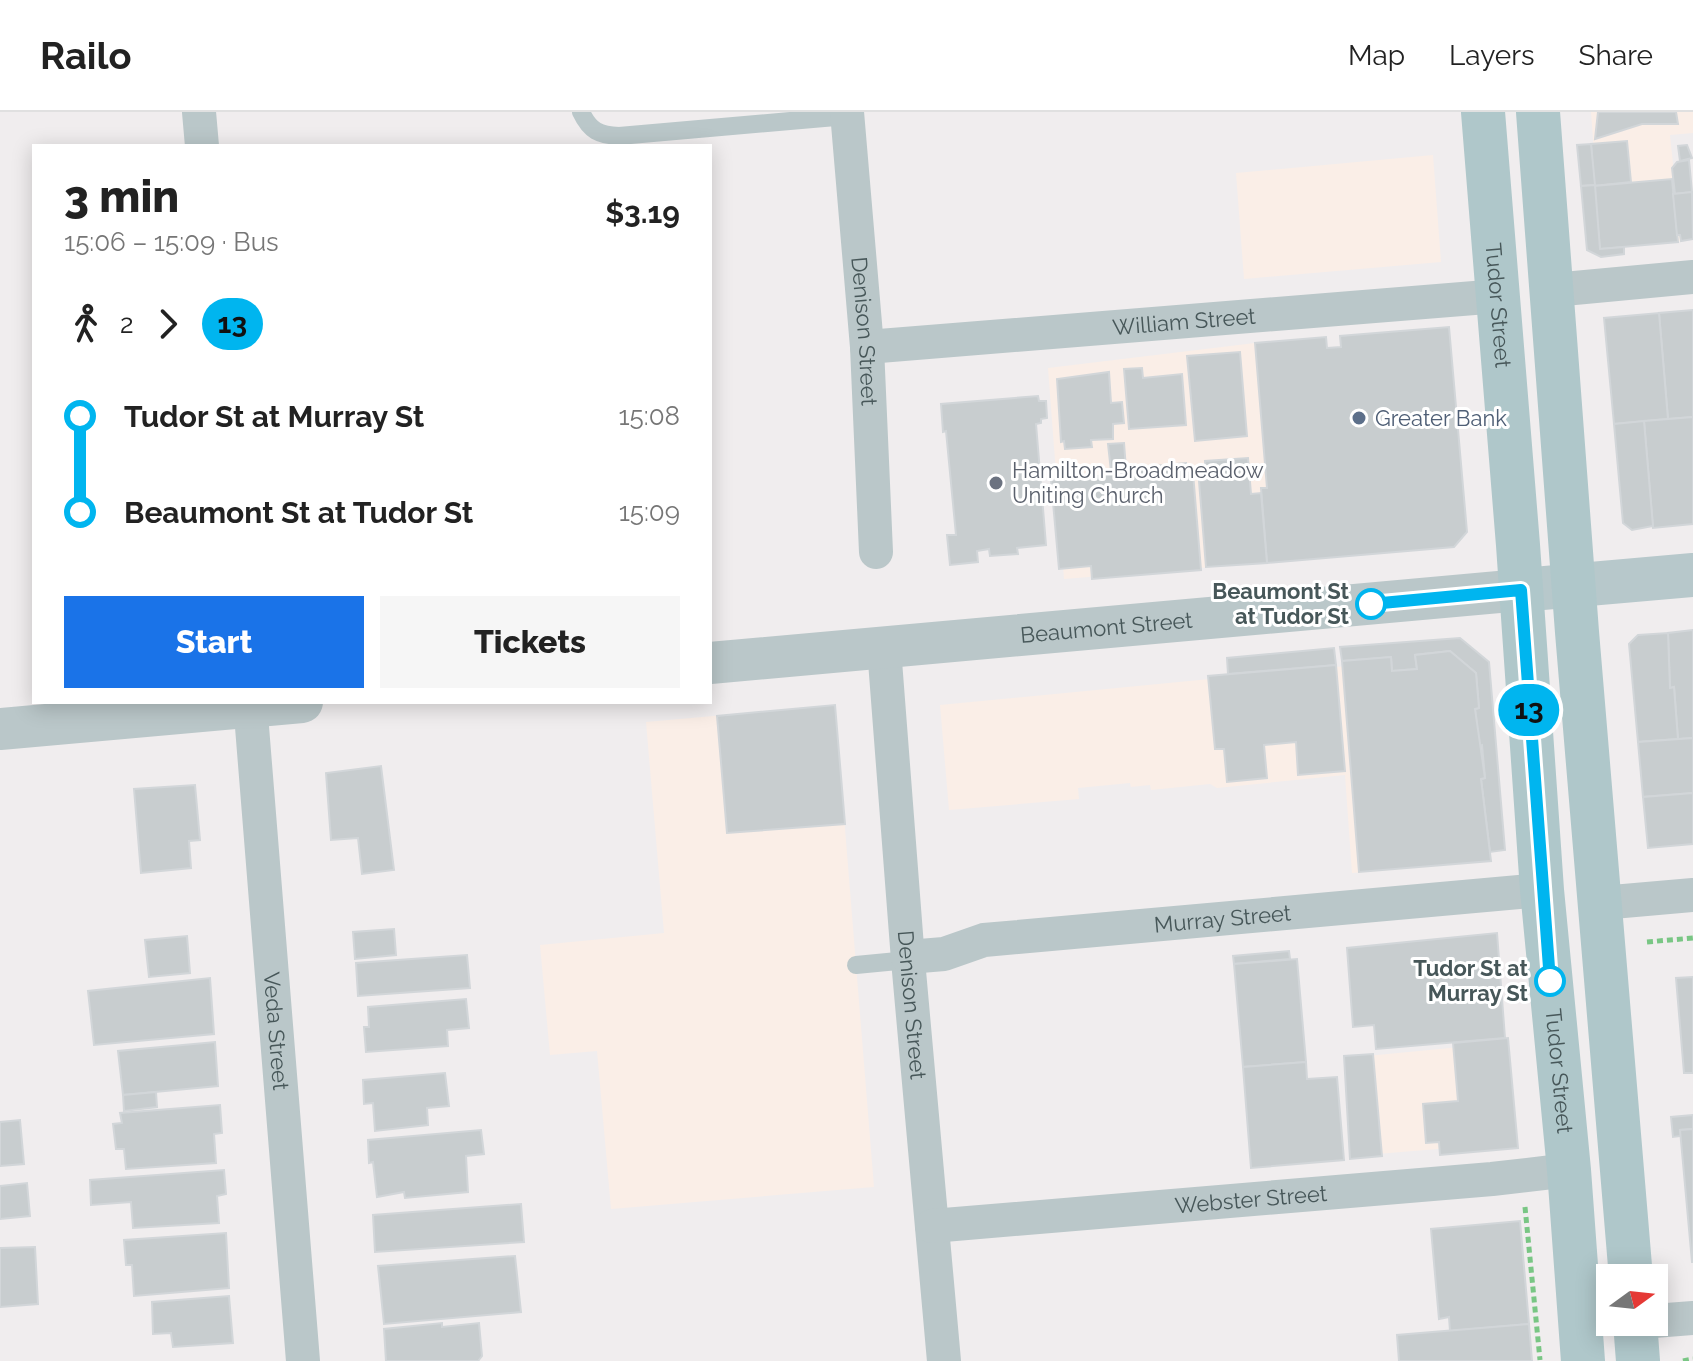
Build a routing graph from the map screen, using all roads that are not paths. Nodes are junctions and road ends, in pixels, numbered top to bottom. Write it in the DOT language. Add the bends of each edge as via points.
graph roads {
  1 [pos="199,112"];
  2 [pos="581,112"];
  3 [pos="1483,112"];
  4 [pos="1538,112"];
  5 [pos="847,114"];
  6 [pos="202,144"];
  7 [pos="1693,277"];
  8 [pos="1553,290"];
  9 [pos="1499,296"];
  10 [pos="867,347"];
  11 [pos="876,552"];
  12 [pos="1693,575"];
  13 [pos="1573,586"];
  14 [pos="1521,590"];
  15 [pos="884,648"];
  16 [pos="712,663"];
  17 [pos="250,704"];
  18 [pos="0,729"];
  19 [pos="1542,890"];
  20 [pos="1693,895"];
  21 [pos="1601,903"];
  22 [pos="908,959"];
  23 [pos="856,965"];
  24 [pos="1569,1170"];
  25 [pos="932,1226"];
  26 [pos="1630,1264"];
  27 [pos="1693,1318"];
  28 [pos="1668,1320"];
  29 [pos="1636,1336"];
  30 [pos="303,1361"];
  31 [pos="944,1361"];
  32 [pos="1583,1361"];
  33 [pos="1638,1361"];
  1 -- 6 [label="street"];
  2 -- 5 [label="lane" via="587,126 601,135 619,136"];
  3 -- 9 [label="main road, Tudor Street"];
  4 -- 8 [label="main road"];
  5 -- 10 [label="street, Denison Street"];
  7 -- 8 [label="street"];
  8 -- 13 [label="main road"];
  9 -- 10 [label="street, William Street"];
  9 -- 14 [label="main road, Tudor Street"];
  10 -- 11 [label="street, Denison Street"];
  12 -- 13 [label="main road, Beaumont Street"];
  13 -- 14 [label="main road, Beaumont Street"];
  13 -- 21 [label="main road"];
  14 -- 15 [label="street, Beaumont Street"];
  14 -- 19 [label="main road, Tudor Street"];
  15 -- 16 [label="street, Beaumont Street"];
  15 -- 22 [label="street, Denison Street"];
  17 -- 18 [label="street"];
  17 -- 30 [label="street, Veda Street"];
  19 -- 22 [label="street, Murray Street" via="984,940"];
  19 -- 24 [label="main road, Tudor Street"];
  20 -- 21 [label="street"];
  21 -- 26 [label="main road"];
  22 -- 23 [label="lane"];
  22 -- 25 [label="street, Denison Street"];
  24 -- 25 [label="street, Webster Street"];
  24 -- 32 [label="main road, Tudor Street"];
  25 -- 31 [label="street, Denison Street"];
  27 -- 28 [label="street"];
  29 -- 33 [label="main road"];
}
